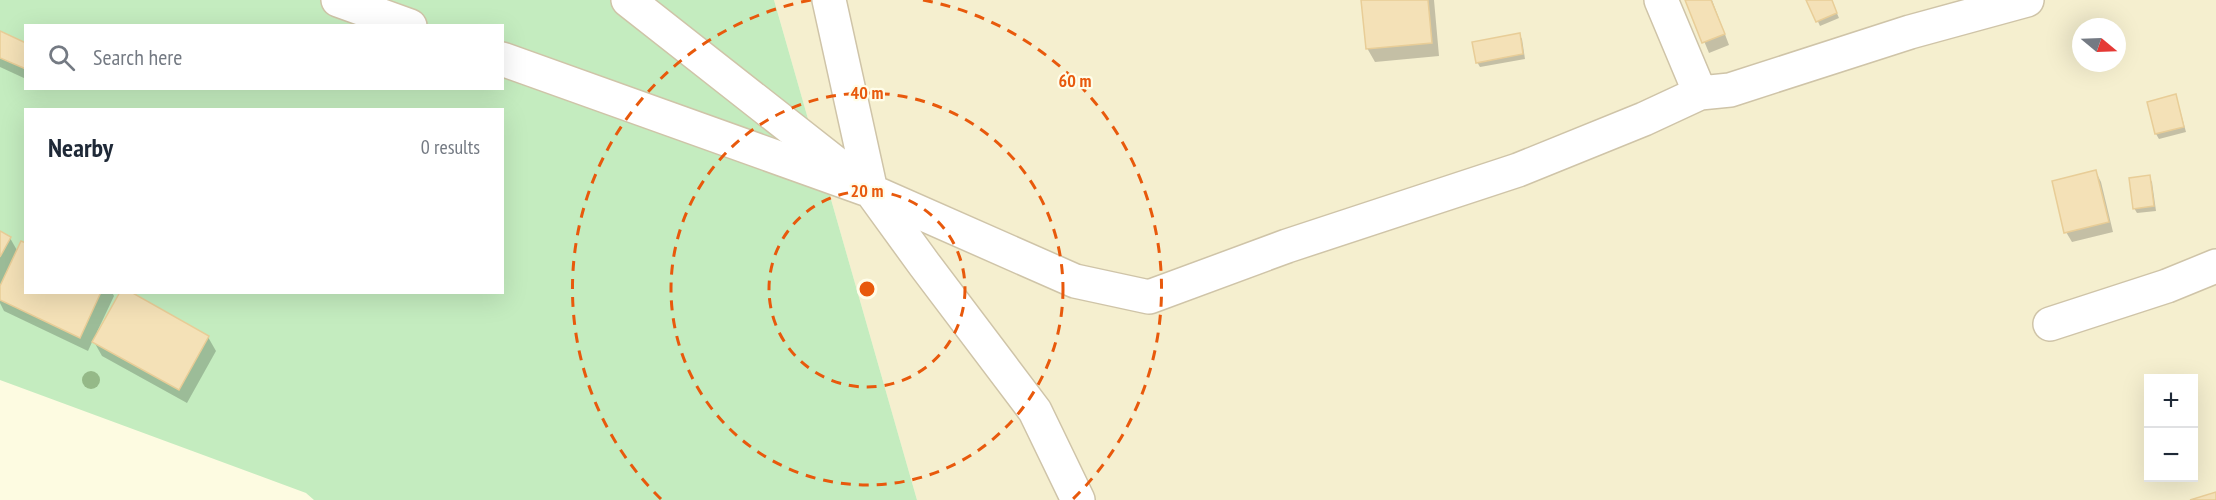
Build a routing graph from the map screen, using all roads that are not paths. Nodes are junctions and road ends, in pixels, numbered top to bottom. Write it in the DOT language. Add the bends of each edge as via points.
graph roads {
  1 [pos="338,0"];
  2 [pos="628,0"];
  3 [pos="829,0"];
  4 [pos="1661,0"];
  5 [pos="2027,0"];
  6 [pos="404,24"];
  7 [pos="504,60"];
  8 [pos="1700,93"];
  9 [pos="872,191"];
  10 [pos="2216,266"];
  11 [pos="2050,324"];
  12 [pos="1078,500"];
  1 -- 6 [label="street"];
  2 -- 9 [label="street"];
  3 -- 9 [label="street"];
  4 -- 8 [label="street"];
  5 -- 8 [label="street" via="1910,32 1730,90"];
  7 -- 9 [label="street"];
  8 -- 9 [label="street" via="1518,170 1287,246 1149,297 1075,281"];
  9 -- 12 [label="street" via="1035,411"];
  10 -- 11 [label="street"];
}
